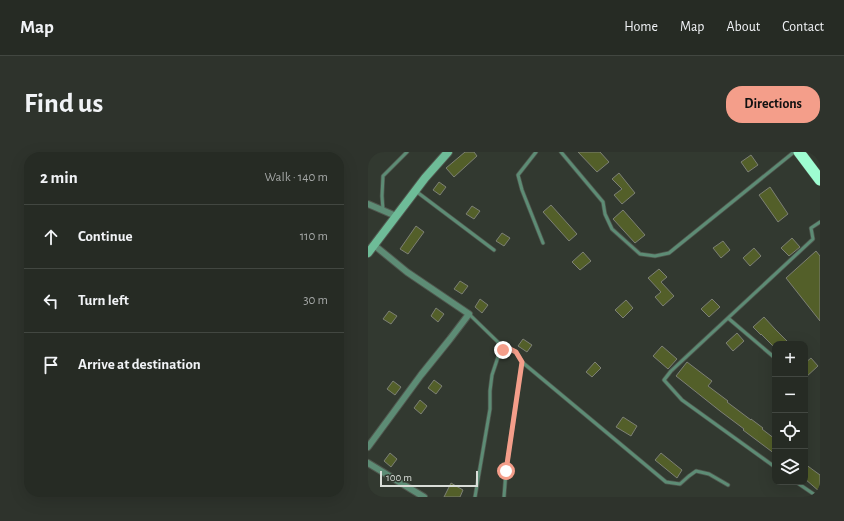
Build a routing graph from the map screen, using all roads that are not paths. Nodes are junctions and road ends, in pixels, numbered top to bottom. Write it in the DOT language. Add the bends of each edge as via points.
graph roads {
  1 [pos="407,152"];
  2 [pos="448,152"];
  3 [pos="536,152"];
  4 [pos="561,152"];
  5 [pos="794,152"];
  6 [pos="799,152"];
  7 [pos="820,180"];
  8 [pos="416,190"];
  9 [pos="368,204"];
  10 [pos="384,211"];
  11 [pos="396,216"];
  12 [pos="820,222"];
  13 [pos="543,243"];
  14 [pos="374,245"];
  15 [pos="494,250"];
  16 [pos="368,253"];
  17 [pos="469,314"];
  18 [pos="728,318"];
  19 [pos="503,350"];
  20 [pos="772,355"];
  21 [pos="522,362"];
  22 [pos="368,447"];
  23 [pos="368,463"];
  24 [pos="772,465"];
  25 [pos="728,485"];
  26 [pos="800,485"];
  27 [pos="424,497"];
  28 [pos="475,497"];
  29 [pos="504,497"];
  30 [pos="818,497"];
  1 -- 10 [label="lane" via="383,176"];
  2 -- 8 [label="street"];
  3 -- 13 [label="lane" via="518,175"];
  4 -- 5 [label="lane" via="603,202 612,229 640,254 655,256 669,253"];
  6 -- 7 [label="highway"];
  8 -- 11 [label="street"];
  8 -- 15 [label="lane"];
  9 -- 10 [label="street"];
  10 -- 11 [label="street"];
  11 -- 14 [label="street"];
  12 -- 18 [label="lane" via="811,228 813,240"];
  14 -- 16 [label="street"];
  14 -- 17 [label="street" via="407,272"];
  17 -- 19 [label="lane" via="502,346"];
  17 -- 22 [label="street"];
  18 -- 20 [label="lane"];
  18 -- 24 [label="lane" via="670,371 664,380 682,400"];
  19 -- 21 [label="lane" via="508,348 516,352"];
  19 -- 28 [label="lane" via="492,375 490,409"];
  21 -- 25 [label="lane" via="666,482 680,484 696,471 709,474"];
  21 -- 29 [label="lane"];
  23 -- 27 [label="street"];
  26 -- 30 [label="lane"];
}
